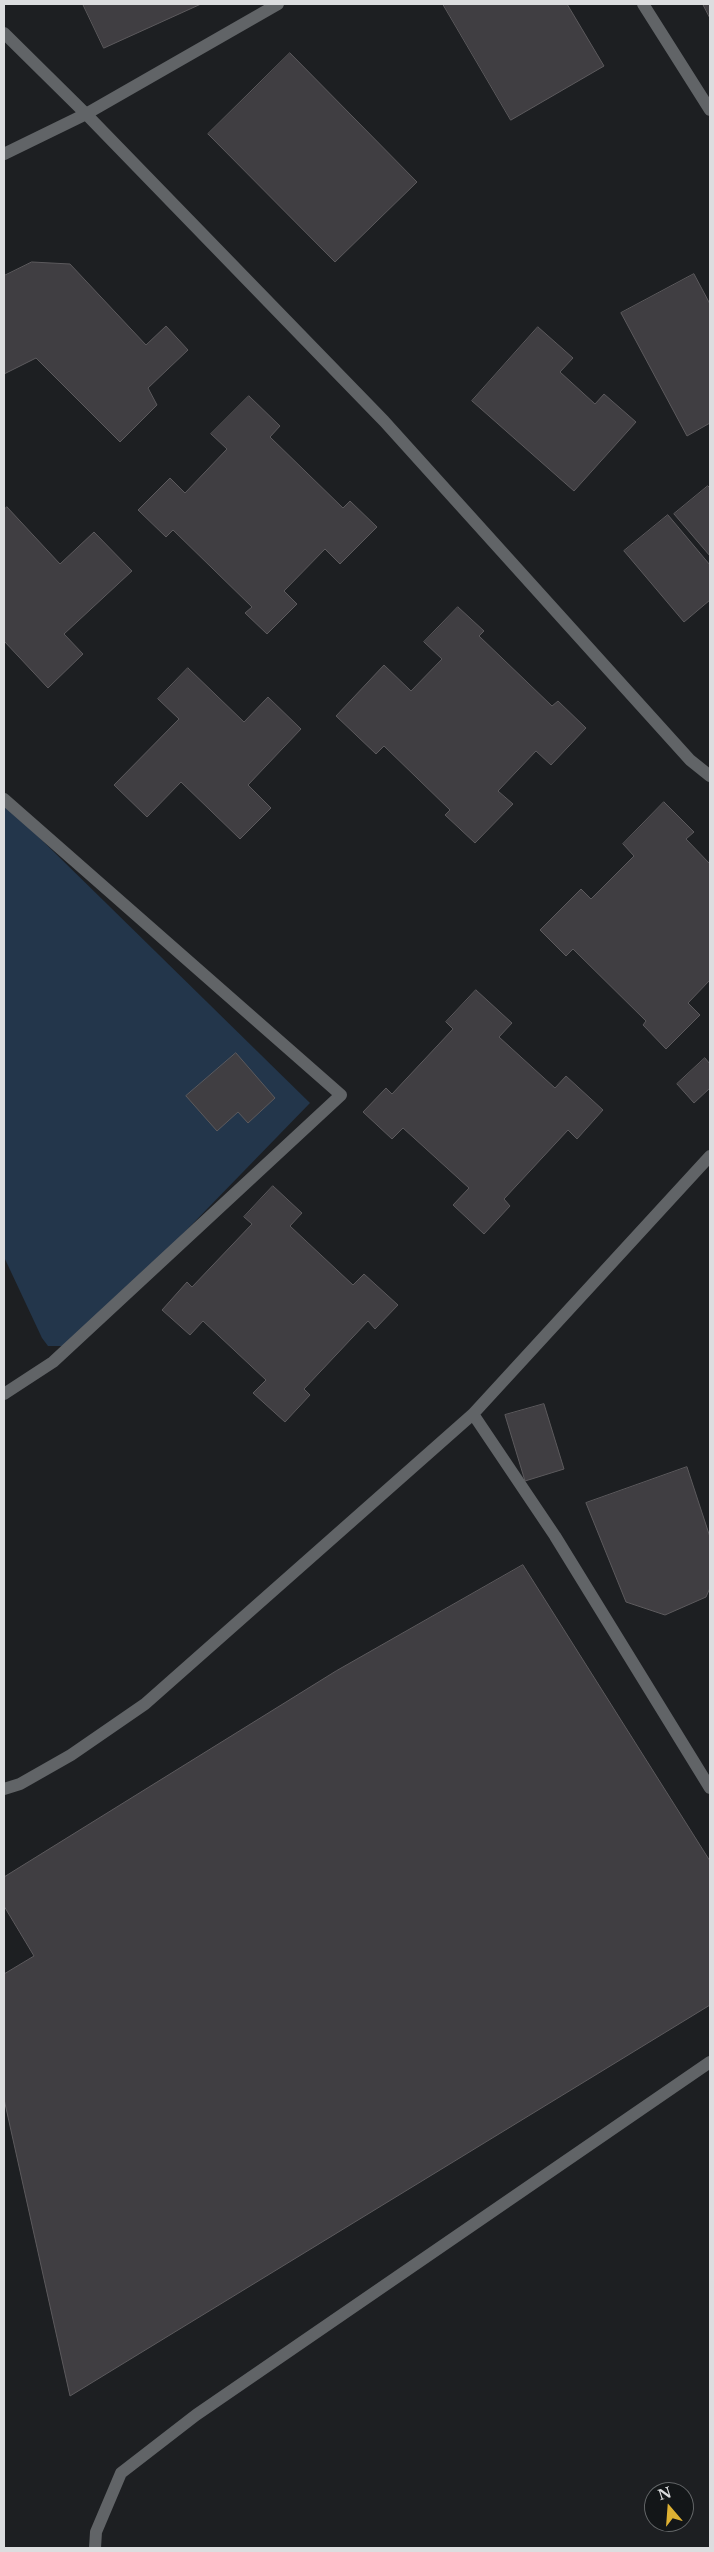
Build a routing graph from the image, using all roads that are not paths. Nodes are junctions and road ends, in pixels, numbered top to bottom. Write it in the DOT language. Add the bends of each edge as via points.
graph roads {
  1 [pos="278,4"];
  2 [pos="643,4"];
  3 [pos="4,33"];
  4 [pos="710,110"];
  5 [pos="86,114"];
  6 [pos="4,154"];
  7 [pos="710,776"];
  8 [pos="4,799"];
  9 [pos="710,1156"];
  10 [pos="4,1394"];
  11 [pos="473,1414"];
  12 [pos="710,1788"];
  13 [pos="4,1790"];
  14 [pos="710,2062"];
  15 [pos="95,2548"];
  1 -- 5 [label="street"];
  2 -- 4 [label="street"];
  3 -- 5 [label="street"];
  5 -- 6 [label="street"];
  5 -- 7 [label="street" via="384,420 690,760"];
  8 -- 10 [label="street" via="341,1095 54,1362"];
  9 -- 11 [label="street"];
  11 -- 12 [label="street" via="556,1536"];
  11 -- 13 [label="street" via="145,1704 71,1755"];
  14 -- 15 [label="street" via="196,2415 121,2473 96,2532"];
}
